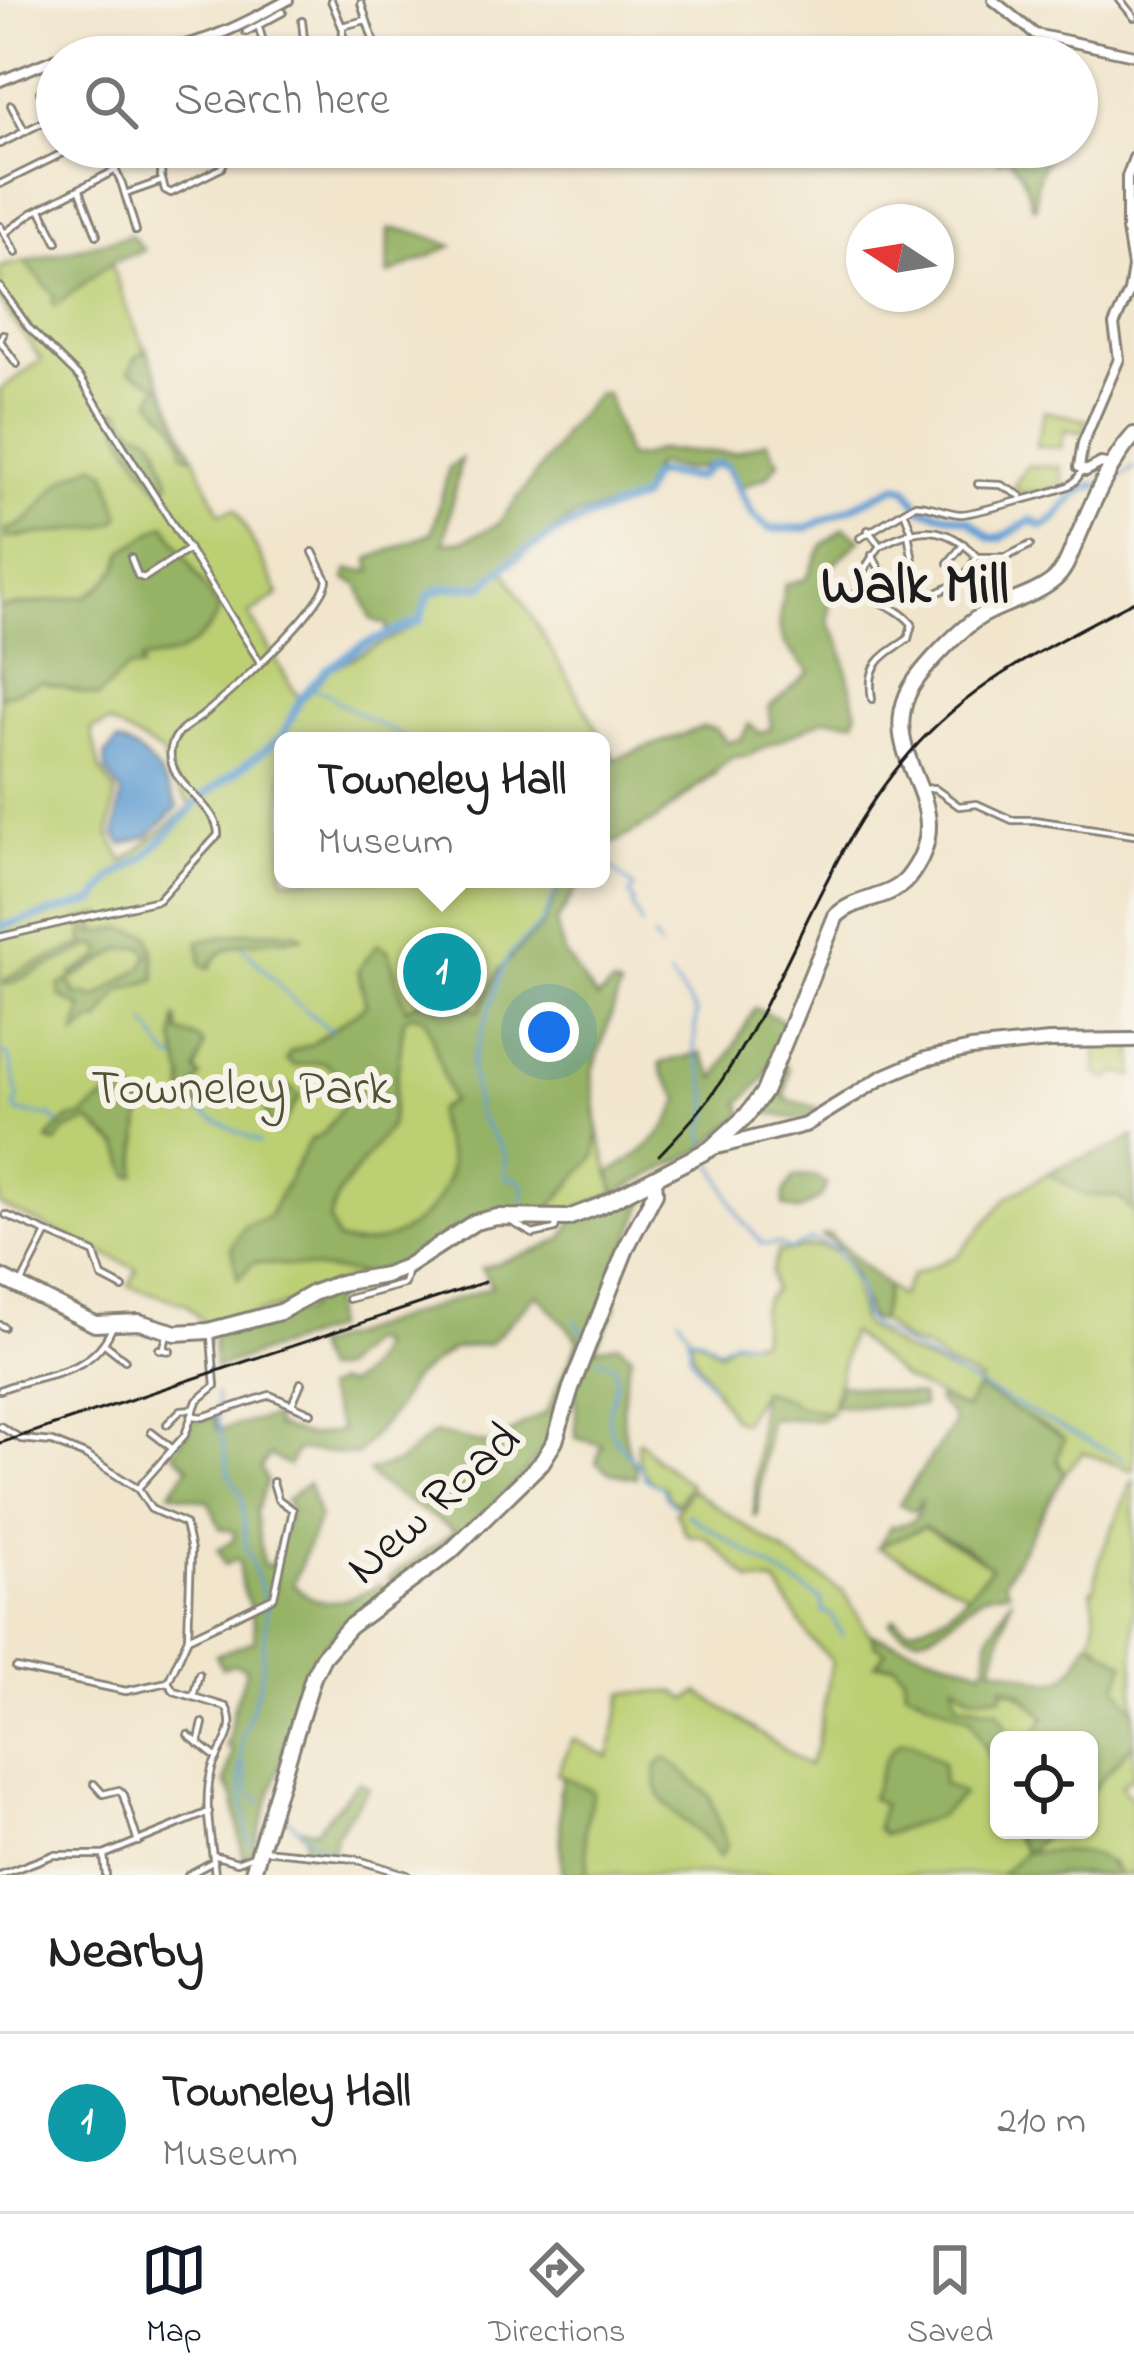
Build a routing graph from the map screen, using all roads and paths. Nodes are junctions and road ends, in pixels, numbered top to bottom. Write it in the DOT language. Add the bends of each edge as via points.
graph roads {
  1 [pos="288,0"];
  2 [pos="331,0"];
  3 [pos="993,0"];
  4 [pos="1120,0"];
  5 [pos="362,3"];
  6 [pos="283,12"];
  7 [pos="1134,17"];
  8 [pos="368,20"];
  9 [pos="302,21"];
  10 [pos="258,25"];
  11 [pos="343,26"];
  12 [pos="246,32"];
  13 [pos="218,36"];
  14 [pos="261,36"];
  15 [pos="304,36"];
  16 [pos="343,36"];
  17 [pos="373,36"];
  18 [pos="1044,36"];
  19 [pos="1098,47"];
  20 [pos="1134,55"];
  21 [pos="36,67"];
  22 [pos="0,81"];
  23 [pos="11,105"];
  24 [pos="36,126"];
  25 [pos="25,132"];
  26 [pos="0,144"];
  27 [pos="1134,158"];
  28 [pos="36,166"];
  29 [pos="162,168"];
  30 [pos="221,168"];
  31 [pos="116,170"];
  32 [pos="162,181"];
  33 [pos="0,184"];
  34 [pos="80,188"];
  35 [pos="126,194"];
  36 [pos="40,208"];
  37 [pos="2,229"];
  38 [pos="136,231"];
  39 [pos="97,235"];
  40 [pos="57,242"];
  41 [pos="16,253"];
  42 [pos="0,287"];
  43 [pos="3,334"];
  44 [pos="17,364"];
  45 [pos="1134,435"];
  46 [pos="1112,465"];
  47 [pos="1082,471"];
  48 [pos="978,484"];
  49 [pos="1021,496"];
  50 [pos="904,511"];
  51 [pos="868,530"];
  52 [pos="910,532"];
  53 [pos="860,538"];
  54 [pos="964,544"];
  55 [pos="880,545"];
  56 [pos="1030,545"];
  57 [pos="189,549"];
  58 [pos="313,552"];
  59 [pos="872,556"];
  60 [pos="977,557"];
  61 [pos="131,558"];
  62 [pos="913,561"];
  63 [pos="948,563"];
  64 [pos="880,580"];
  65 [pos="862,590"];
  66 [pos="939,592"];
  67 [pos="848,599"];
  68 [pos="260,662"];
  69 [pos="872,699"];
  70 [pos="920,789"];
  71 [pos="1134,835"];
  72 [pos="0,937"];
  73 [pos="1134,1040"];
  74 [pos="710,1149"];
  75 [pos="654,1186"];
  76 [pos="7,1215"];
  77 [pos="47,1233"];
  78 [pos="406,1267"];
  79 [pos="0,1277"];
  80 [pos="20,1287"];
  81 [pos="123,1288"];
  82 [pos="348,1299"];
  83 [pos="111,1330"];
  84 [pos="168,1331"];
  85 [pos="208,1331"];
  86 [pos="105,1344"];
  87 [pos="164,1350"];
  88 [pos="125,1360"];
  89 [pos="301,1384"];
  90 [pos="0,1390"];
  91 [pos="292,1403"];
  92 [pos="193,1412"];
  93 [pos="311,1414"];
  94 [pos="167,1424"];
  95 [pos="0,1426"];
  96 [pos="152,1432"];
  97 [pos="172,1449"];
  98 [pos="273,1482"];
  99 [pos="138,1489"];
  100 [pos="188,1638"];
  101 [pos="16,1668"];
  102 [pos="200,1674"];
  103 [pos="168,1682"];
  104 [pos="193,1697"];
  105 [pos="203,1723"];
  106 [pos="188,1735"];
  107 [pos="198,1744"];
  108 [pos="217,1758"];
  109 [pos="94,1784"];
  110 [pos="209,1784"];
  111 [pos="195,1788"];
  112 [pos="209,1812"];
  113 [pos="138,1842"];
  114 [pos="260,1851"];
  115 [pos="104,1855"];
  116 [pos="213,1858"];
  117 [pos="2,1873"];
  118 [pos="106,1875"];
  119 [pos="188,1875"];
  120 [pos="215,1875"];
  121 [pos="252,1875"];
  122 [pos="407,1875"];
  1 -- 13 [label="street"];
  2 -- 11 [label="street"];
  3 -- 18 [label="street"];
  4 -- 7 [label="street"];
  5 -- 8 [label="street"];
  6 -- 10 [label="street"];
  8 -- 11 [label="street"];
  8 -- 17 [label="street"];
  9 -- 15 [label="street"];
  10 -- 12 [label="street"];
  10 -- 14 [label="street"];
  11 -- 16 [label="street"];
  19 -- 20 [label="street"];
  21 -- 22 [label="street"];
  23 -- 25 [label="street"];
  24 -- 25 [label="street"];
  25 -- 26 [label="street"];
  27 -- 47 [label="street" via="1127,177 1133,267 1114,325 1119,359 1083,443"];
  28 -- 33 [label="street"];
  29 -- 32 [label="street"];
  30 -- 32 [label="street" via="171,194"];
  31 -- 34 [label="street"];
  31 -- 35 [label="street"];
  32 -- 35 [label="street"];
  34 -- 36 [label="street"];
  34 -- 39 [label="street"];
  35 -- 38 [label="street"];
  36 -- 37 [label="street"];
  36 -- 40 [label="street"];
  37 -- 41 [label="street"];
  42 -- 57 [label="street" via="80,379"];
  43 -- 44 [label="street"];
  45 -- 46 [label="highway"];
  46 -- 47 [label="street"];
  46 -- 70 [label="highway" via="1058,577 971,623 913,684 902,736"];
  47 -- 49 [label="street" via="1067,487"];
  48 -- 49 [label="street"];
  49 -- 50 [label="street" via="965,514 918,505"];
  50 -- 51 [label="street"];
  50 -- 52 [label="street"];
  51 -- 53 [label="street"];
  51 -- 55 [label="street"];
  52 -- 54 [label="street" via="954,535"];
  52 -- 55 [label="street"];
  52 -- 62 [label="street"];
  54 -- 60 [label="street"];
  54 -- 63 [label="street"];
  55 -- 59 [label="street"];
  56 -- 60 [label="street"];
  57 -- 61 [label="street" via="144,578"];
  57 -- 68 [label="street"];
  58 -- 68 [label="street" via="326,590"];
  59 -- 64 [label="street"];
  59 -- 65 [label="street"];
  60 -- 66 [label="street" via="961,581"];
  65 -- 67 [label="street"];
  65 -- 69 [label="street" via="912,624 908,639 872,666"];
  68 -- 72 [label="street" via="172,743 171,762 217,822 218,835 158,900"];
  70 -- 71 [label="street" via="1012,820"];
  70 -- 74 [label="highway" via="930,832 914,869 893,890 836,916 764,1092"];
  73 -- 74 [label="main road" via="1049,1041 925,1059 806,1124"];
  74 -- 75 [label="highway"];
  75 -- 78 [label="highway" via="558,1218 475,1222"];
  75 -- 114 [label="highway, New Road" via="556,1441 450,1552 349,1627 323,1657"];
  76 -- 77 [label="street"];
  77 -- 80 [label="street"];
  77 -- 81 [label="street" via="94,1253 102,1277"];
  78 -- 82 [label="street" via="404,1284"];
  78 -- 85 [label="highway"];
  79 -- 80 [label="highway"];
  80 -- 84 [label="highway" via="95,1324 139,1322"];
  83 -- 86 [label="street"];
  84 -- 85 [label="highway"];
  84 -- 87 [label="street"];
  85 -- 92 [label="street" via="216,1382"];
  86 -- 88 [label="street"];
  86 -- 90 [label="street" via="84,1366"];
  89 -- 91 [label="street"];
  91 -- 92 [label="street" via="270,1395 203,1417"];
  91 -- 93 [label="street"];
  92 -- 94 [label="street" via="181,1410"];
  92 -- 97 [label="street"];
  95 -- 99 [label="street" via="85,1456"];
  96 -- 97 [label="street"];
  97 -- 99 [label="street"];
  98 -- 100 [label="street" via="293,1510 274,1597"];
  99 -- 100 [label="street" via="151,1509 188,1531"];
  100 -- 103 [label="street"];
  101 -- 103 [label="street" via="127,1691"];
  102 -- 104 [label="street"];
  103 -- 104 [label="street"];
  104 -- 108 [label="street" via="230,1713"];
  105 -- 107 [label="street"];
  106 -- 107 [label="street"];
  107 -- 108 [label="street"];
  108 -- 110 [label="street"];
  109 -- 113 [label="street" via="103,1794 123,1795"];
  110 -- 111 [label="street"];
  110 -- 112 [label="street"];
  112 -- 113 [label="street"];
  112 -- 116 [label="street"];
  113 -- 115 [label="street"];
  114 -- 116 [label="street" via="237,1862"];
  114 -- 121 [label="highway, New Road"];
  114 -- 122 [label="street" via="355,1859"];
  115 -- 117 [label="street" via="53,1855"];
  115 -- 118 [label="street"];
  116 -- 119 [label="street"];
  116 -- 120 [label="street"];
}
